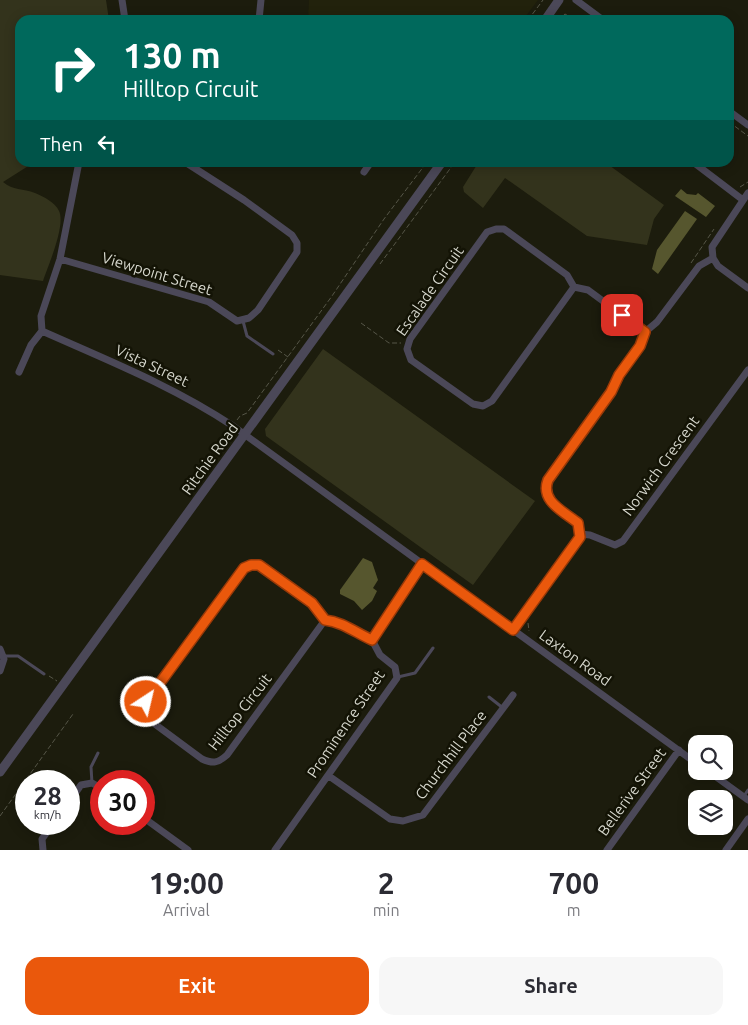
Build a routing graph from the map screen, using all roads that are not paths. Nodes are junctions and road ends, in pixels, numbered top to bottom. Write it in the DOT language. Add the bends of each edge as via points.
graph roads {
  1 [pos="122,0"];
  2 [pos="260,0"];
  3 [pos="559,0"];
  4 [pos="576,0"];
  5 [pos="124,15"];
  6 [pos="259,15"];
  7 [pos="548,15"];
  8 [pos="596,15"];
  9 [pos="734,115"];
  10 [pos="748,125"];
  11 [pos="78,167"];
  12 [pos="193,167"];
  13 [pos="368,167"];
  14 [pos="438,167"];
  15 [pos="700,167"];
  16 [pos="364,172"];
  17 [pos="748,193"];
  18 [pos="743,200"];
  19 [pos="60,258"];
  20 [pos="713,258"];
  21 [pos="574,287"];
  22 [pos="748,288"];
  23 [pos="243,320"];
  24 [pos="42,331"];
  25 [pos="645,332"];
  26 [pos="273,354"];
  27 [pos="748,370"];
  28 [pos="19,372"];
  29 [pos="245,434"];
  30 [pos="580,534"];
  31 [pos="422,564"];
  32 [pos="325,620"];
  33 [pos="513,630"];
  34 [pos="372,640"];
  35 [pos="433,648"];
  36 [pos="1,652"];
  37 [pos="0,671"];
  38 [pos="44,674"];
  39 [pos="397,678"];
  40 [pos="513,695"];
  41 [pos="490,698"];
  42 [pos="503,708"];
  43 [pos="679,750"];
  44 [pos="98,753"];
  45 [pos="688,757"];
  46 [pos="91,770"];
  47 [pos="0,772"];
  48 [pos="329,776"];
  49 [pos="722,780"];
  50 [pos="746,796"];
  51 [pos="748,819"];
  52 [pos="155,826"];
  53 [pos="45,835"];
  54 [pos="43,850"];
  55 [pos="188,850"];
  56 [pos="275,850"];
  57 [pos="607,850"];
  58 [pos="726,850"];
  1 -- 5 [label="street"];
  2 -- 6 [label="street"];
  3 -- 7 [label="street"];
  4 -- 8 [label="street"];
  9 -- 10 [label="street"];
  11 -- 19 [label="street"];
  12 -- 23 [label="street" via="292,235 296,243 297,252 263,302 249,318"];
  13 -- 16 [label="street"];
  14 -- 29 [label="street, Ritchie Road"];
  15 -- 18 [label="street"];
  17 -- 18 [label="street"];
  18 -- 20 [label="street" via="712,248"];
  19 -- 23 [label="street, Viewpoint Street" via="210,302 237,320"];
  19 -- 24 [label="street" via="41,316"];
  20 -- 22 [label="street" via="718,266"];
  20 -- 25 [label="street" via="699,266 658,322"];
  21 -- 21 [label="street, Escalade Circuit" via="567,275 504,229 494,229 488,232 410,339 407,349 411,360 473,404 483,406 492,401"];
  21 -- 25 [label="street, Escalade Circuit" via="588,290"];
  23 -- 26 [label="lane" via="247,336"];
  24 -- 28 [label="street" via="31,345"];
  24 -- 29 [label="street, Vista Street" via="200,404"];
  25 -- 30 [label="street" via="640,346 611,392 545,487 549,501 578,523"];
  27 -- 30 [label="street, Norwich Crescent" via="623,541 615,544 590,534"];
  29 -- 31 [label="street, Laxton Road"];
  29 -- 47 [label="street, Ritchie Road"];
  30 -- 33 [label="street"];
  31 -- 33 [label="street, Laxton Road"];
  31 -- 34 [label="street"];
  32 -- 32 [label="street, Hilltop Circuit" via="220,762 202,759 148,719 144,708 146,702 244,568 259,565 312,603"];
  32 -- 34 [label="street" via="339,622"];
  33 -- 43 [label="street, Laxton Road"];
  34 -- 39 [label="street, Prominence Street" via="380,655 395,667"];
  35 -- 39 [label="lane" via="414,673"];
  36 -- 37 [label="street"];
  36 -- 38 [label="lane" via="18,656"];
  39 -- 48 [label="street, Prominence Street"];
  40 -- 42 [label="street, Churchhill Place"];
  41 -- 42 [label="lane"];
  42 -- 48 [label="street, Churchhill Place" via="424,815 403,821 390,819"];
  43 -- 45 [label="street, Laxton Road"];
  43 -- 57 [label="street, Bellerive Street"];
  44 -- 46 [label="lane"];
  48 -- 56 [label="street, Prominence Street"];
  49 -- 50 [label="street"];
  51 -- 58 [label="street"];
  52 -- 55 [label="street"];
  53 -- 54 [label="street"];
}
